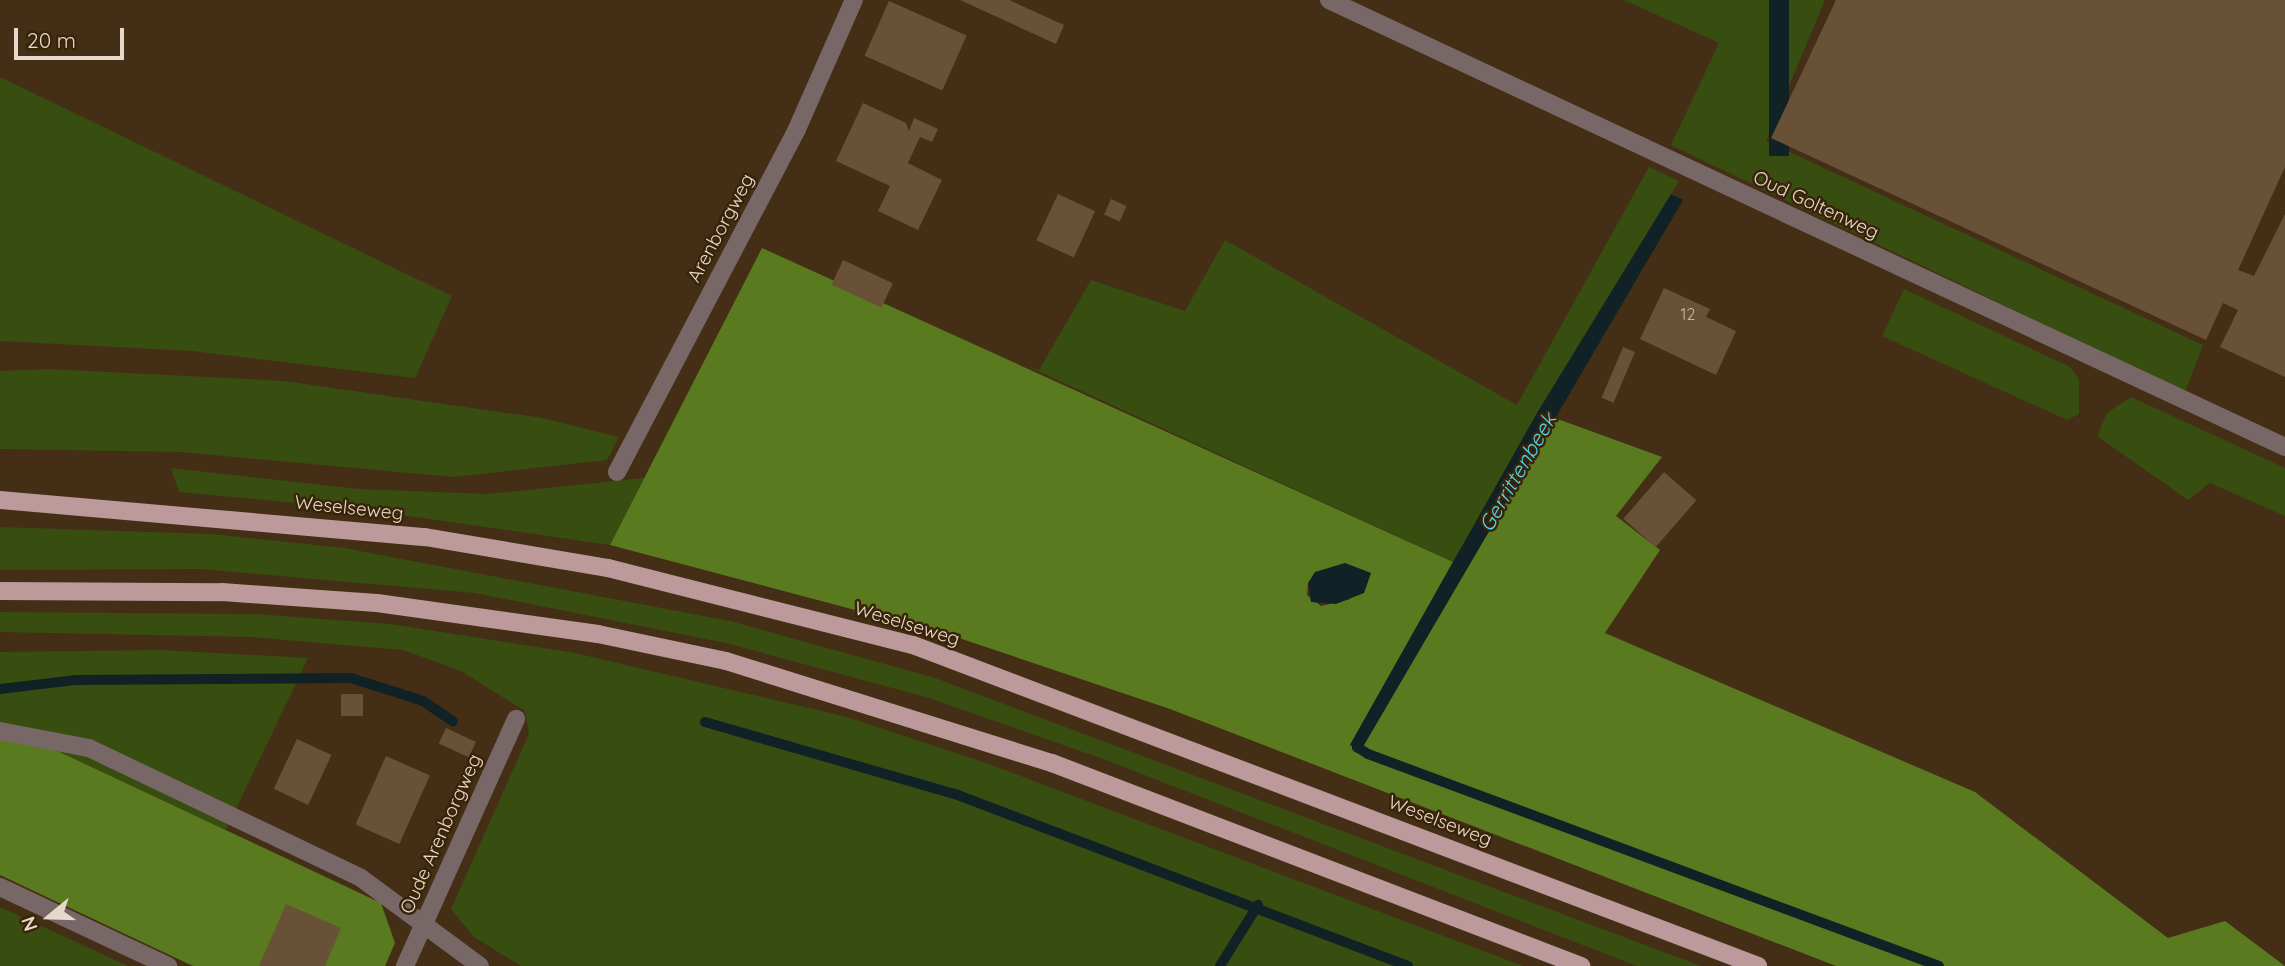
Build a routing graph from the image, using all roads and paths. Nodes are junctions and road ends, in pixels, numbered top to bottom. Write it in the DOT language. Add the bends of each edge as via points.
graph roads {
  1 [pos="854,0"];
  2 [pos="1329,0"];
  3 [pos="2285,447"];
  4 [pos="617,472"];
  5 [pos="0,500"];
  6 [pos="0,591"];
  7 [pos="516,719"];
  8 [pos="0,731"];
  9 [pos="0,887"];
  10 [pos="422,927"];
  11 [pos="168,966"];
  12 [pos="405,966"];
  13 [pos="480,966"];
  14 [pos="1581,966"];
  15 [pos="1758,966"];
  1 -- 4 [label="street, Arenborgweg" via="797,129"];
  2 -- 3 [label="street, Oud Goltenweg"];
  5 -- 15 [label="main road, Weselseweg" via="425,537 608,568 913,645"];
  6 -- 14 [label="main road" via="222,592 377,603 598,634 726,661 1052,763"];
  7 -- 10 [label="street, Oude Arenborgweg"];
  8 -- 10 [label="street" via="89,748 361,878"];
  9 -- 11 [label="street"];
  10 -- 12 [label="street, Oude Arenborgweg"];
  10 -- 13 [label="street"];
}
